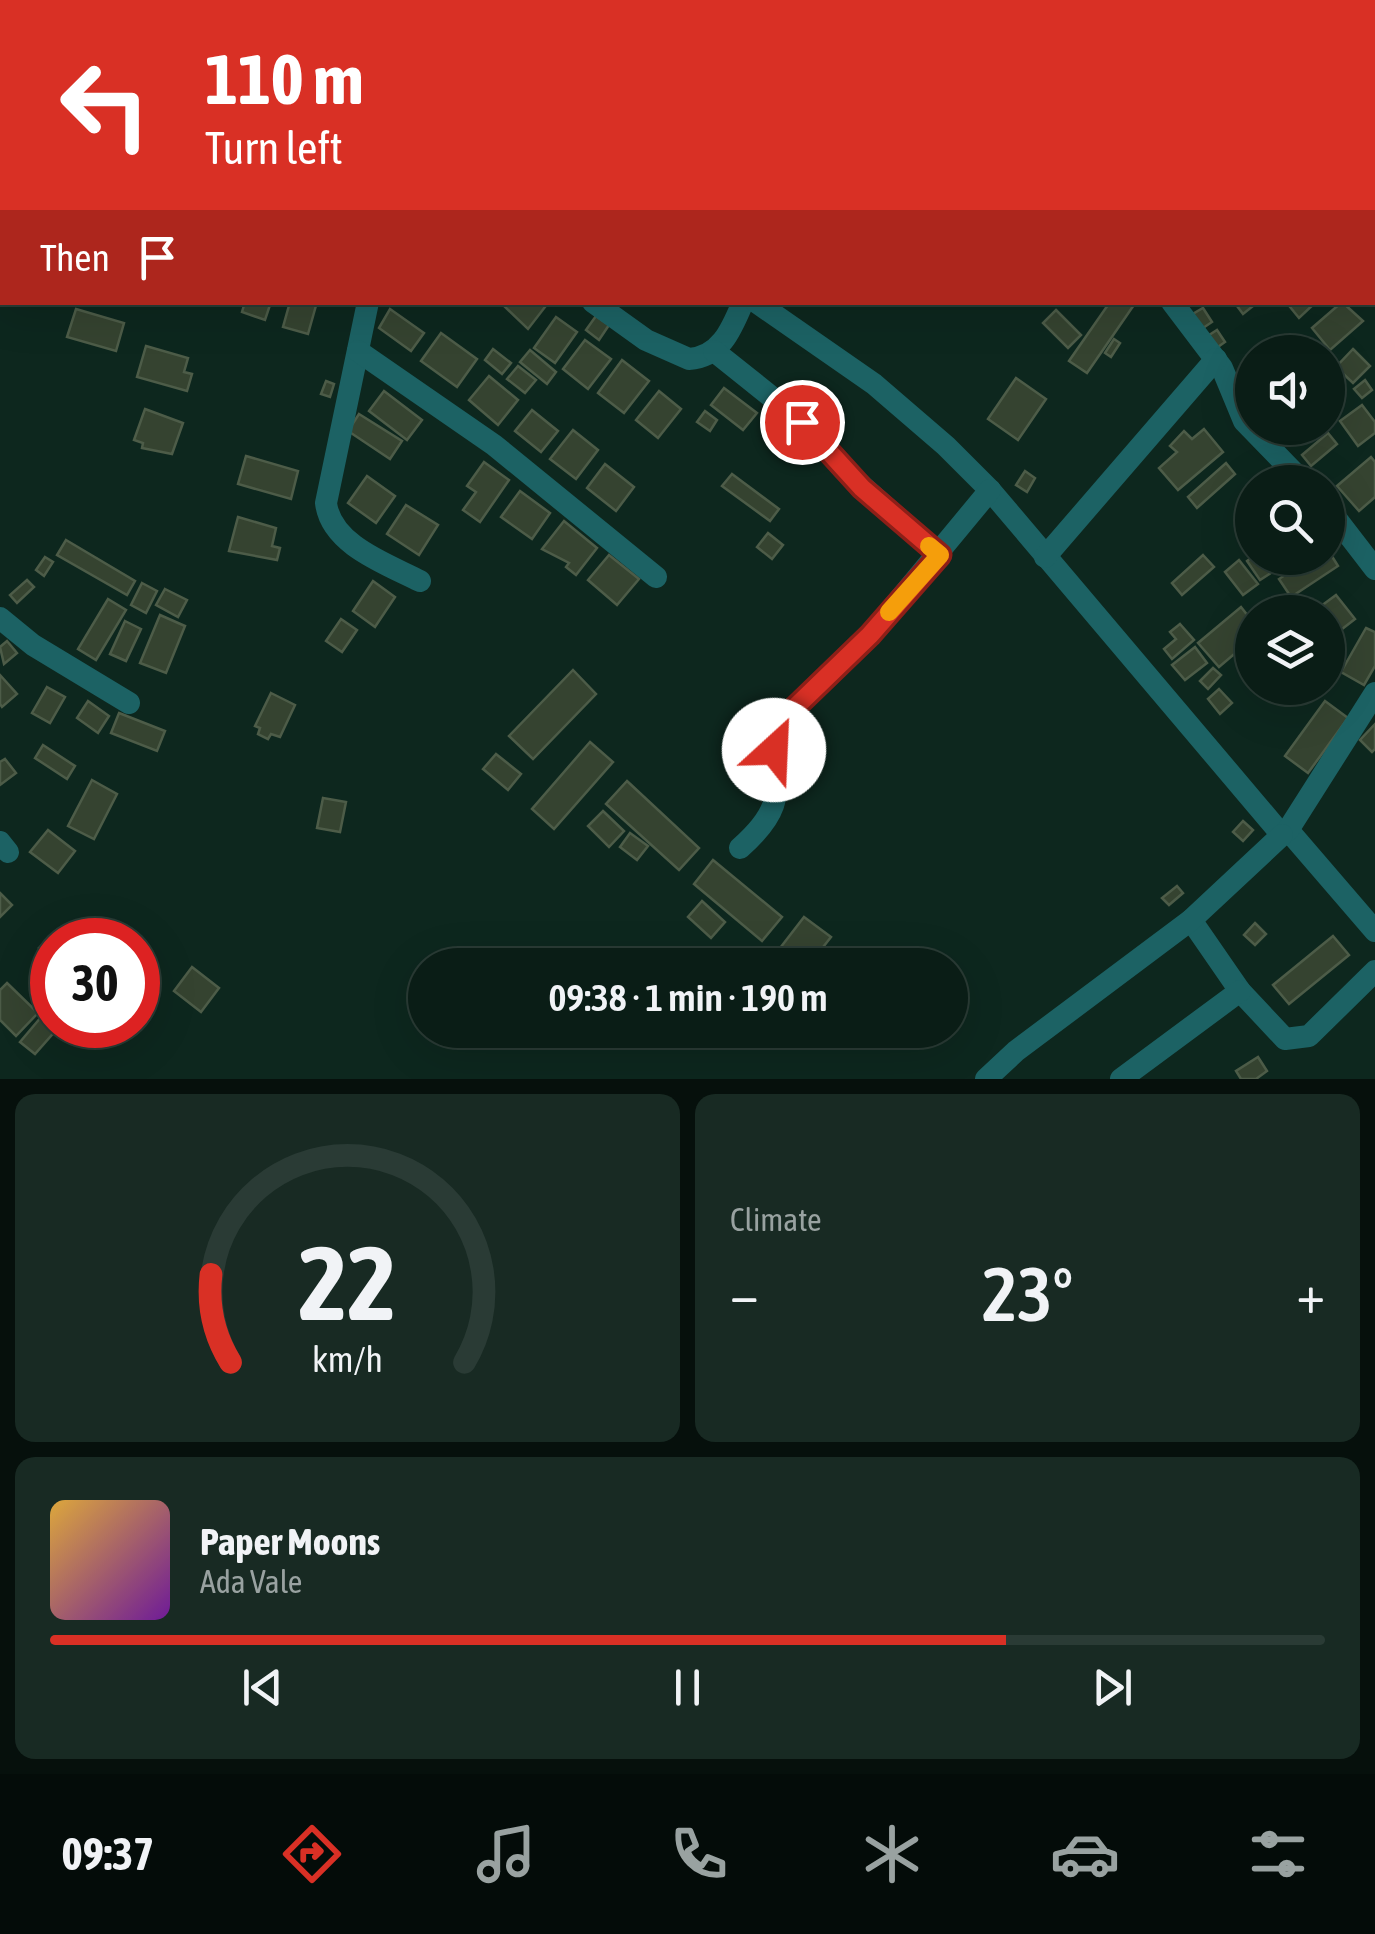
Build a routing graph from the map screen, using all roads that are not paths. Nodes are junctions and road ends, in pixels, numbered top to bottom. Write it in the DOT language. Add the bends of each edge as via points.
graph roads {
  1 [pos="367,305"];
  2 [pos="598,305"];
  3 [pos="742,305"];
  4 [pos="760,305"];
  5 [pos="1174,305"];
  6 [pos="714,350"];
  7 [pos="358,351"];
  8 [pos="1216,359"];
  9 [pos="1287,465"];
  10 [pos="990,490"];
  11 [pos="1345,530"];
  12 [pos="940,555"];
  13 [pos="1045,557"];
  14 [pos="1375,569"];
  15 [pos="656,576"];
  16 [pos="420,580"];
  17 [pos="0,618"];
  18 [pos="1375,693"];
  19 [pos="129,703"];
  20 [pos="1285,832"];
  21 [pos="740,848"];
  22 [pos="1191,920"];
  23 [pos="1375,931"];
  24 [pos="1375,971"];
  25 [pos="1240,991"];
  26 [pos="986,1079"];
  27 [pos="1121,1079"];
  1 -- 7 [label="street"];
  2 -- 6 [label="street" via="676,356 698,358"];
  3 -- 6 [label="street"];
  4 -- 10 [label="street" via="908,411"];
  5 -- 8 [label="street"];
  6 -- 12 [label="street" via="813,430 843,469"];
  7 -- 15 [label="street" via="494,445"];
  7 -- 16 [label="street" via="328,515 356,548"];
  8 -- 9 [label="street" via="1244,420"];
  8 -- 13 [label="street"];
  10 -- 12 [label="street"];
  10 -- 13 [label="street"];
  11 -- 14 [label="street"];
  12 -- 21 [label="street" via="779,723 773,811"];
  13 -- 20 [label="street"];
  17 -- 19 [label="street"];
  18 -- 20 [label="street"];
  20 -- 22 [label="street"];
  20 -- 23 [label="street"];
  22 -- 25 [label="street"];
  22 -- 26 [label="street"];
  24 -- 25 [label="street" via="1324,1025 1292,1040 1264,1022"];
  25 -- 27 [label="street"];
}
